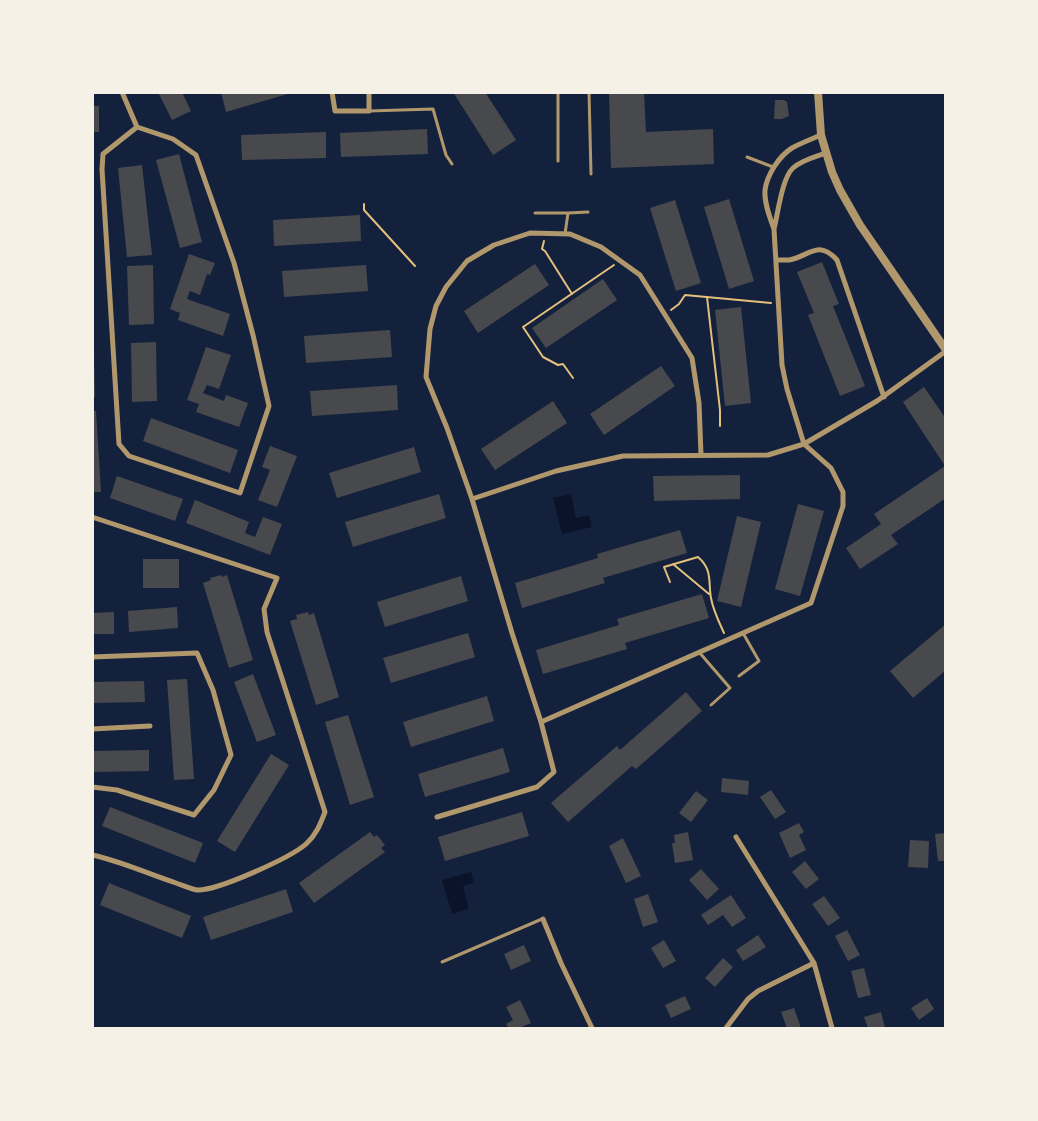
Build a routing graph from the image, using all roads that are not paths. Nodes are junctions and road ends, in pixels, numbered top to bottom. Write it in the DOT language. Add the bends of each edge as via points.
graph roads {
  1 [pos="122,92"];
  2 [pos="332,92"];
  3 [pos="369,92"];
  4 [pos="558,92"];
  5 [pos="589,92"];
  6 [pos="818,92"];
  7 [pos="369,111"];
  8 [pos="137,127"];
  9 [pos="821,135"];
  10 [pos="826,153"];
  11 [pos="747,157"];
  12 [pos="558,161"];
  13 [pos="452,164"];
  14 [pos="774,167"];
  15 [pos="591,174"];
  16 [pos="588,212"];
  17 [pos="535,213"];
  18 [pos="568,213"];
  19 [pos="774,229"];
  20 [pos="565,234"];
  21 [pos="776,260"];
  22 [pos="946,351"];
  23 [pos="884,397"];
  24 [pos="804,444"];
  25 [pos="701,455"];
  26 [pos="472,499"];
  27 [pos="92,517"];
  28 [pos="743,633"];
  29 [pos="699,652"];
  30 [pos="92,657"];
  31 [pos="739,676"];
  32 [pos="711,705"];
  33 [pos="541,722"];
  34 [pos="150,726"];
  35 [pos="92,729"];
  36 [pos="92,786"];
  37 [pos="437,817"];
  38 [pos="736,837"];
  39 [pos="92,855"];
  40 [pos="543,919"];
  41 [pos="442,962"];
  42 [pos="814,963"];
  43 [pos="592,1028"];
  44 [pos="726,1028"];
  45 [pos="832,1028"];
  1 -- 8 [label="street"];
  2 -- 7 [label="street" via="335,112"];
  3 -- 7 [label="street"];
  4 -- 12 [label="lane"];
  5 -- 15 [label="lane"];
  6 -- 9 [label="street"];
  7 -- 13 [label="lane" via="433,109 446,155"];
  8 -- 8 [label="street" via="103,154 102,169 119,444 129,456 240,493 269,406 234,263 196,156 173,139"];
  9 -- 10 [label="street"];
  9 -- 14 [label="street" via="792,148"];
  10 -- 19 [label="street" via="804,161 785,179"];
  10 -- 22 [label="street" via="840,190 860,225"];
  11 -- 14 [label="lane"];
  14 -- 19 [label="street" via="765,190"];
  16 -- 18 [label="lane"];
  17 -- 18 [label="lane"];
  18 -- 20 [label="lane"];
  19 -- 21 [label="street"];
  20 -- 25 [label="street" via="602,247 640,275 692,358 700,403"];
  20 -- 26 [label="street" via="530,233 494,245 467,261 446,287 436,306 430,329 426,377"];
  21 -- 23 [label="street" via="789,260 819,249 829,252 836,260"];
  21 -- 24 [label="street" via="782,365"];
  22 -- 23 [label="street"];
  23 -- 24 [label="street"];
  24 -- 25 [label="street" via="768,455"];
  24 -- 28 [label="street" via="831,468 843,492 843,506 811,603"];
  25 -- 26 [label="street" via="623,456 556,471"];
  26 -- 33 [label="street"];
  27 -- 39 [label="street" via="277,578 264,609 267,632 325,812 318,830 305,845 276,863 219,886 198,890"];
  28 -- 29 [label="street"];
  28 -- 31 [label="lane" via="759,661"];
  29 -- 32 [label="lane" via="730,688"];
  29 -- 33 [label="street"];
  30 -- 36 [label="street" via="197,654 213,690 231,755 214,790 194,815 117,790"];
  33 -- 37 [label="street" via="554,772 537,787"];
  34 -- 35 [label="street"];
  38 -- 42 [label="street"];
  40 -- 41 [label="lane"];
  40 -- 43 [label="street"];
  42 -- 44 [label="street" via="758,991"];
  42 -- 45 [label="street"];
}
